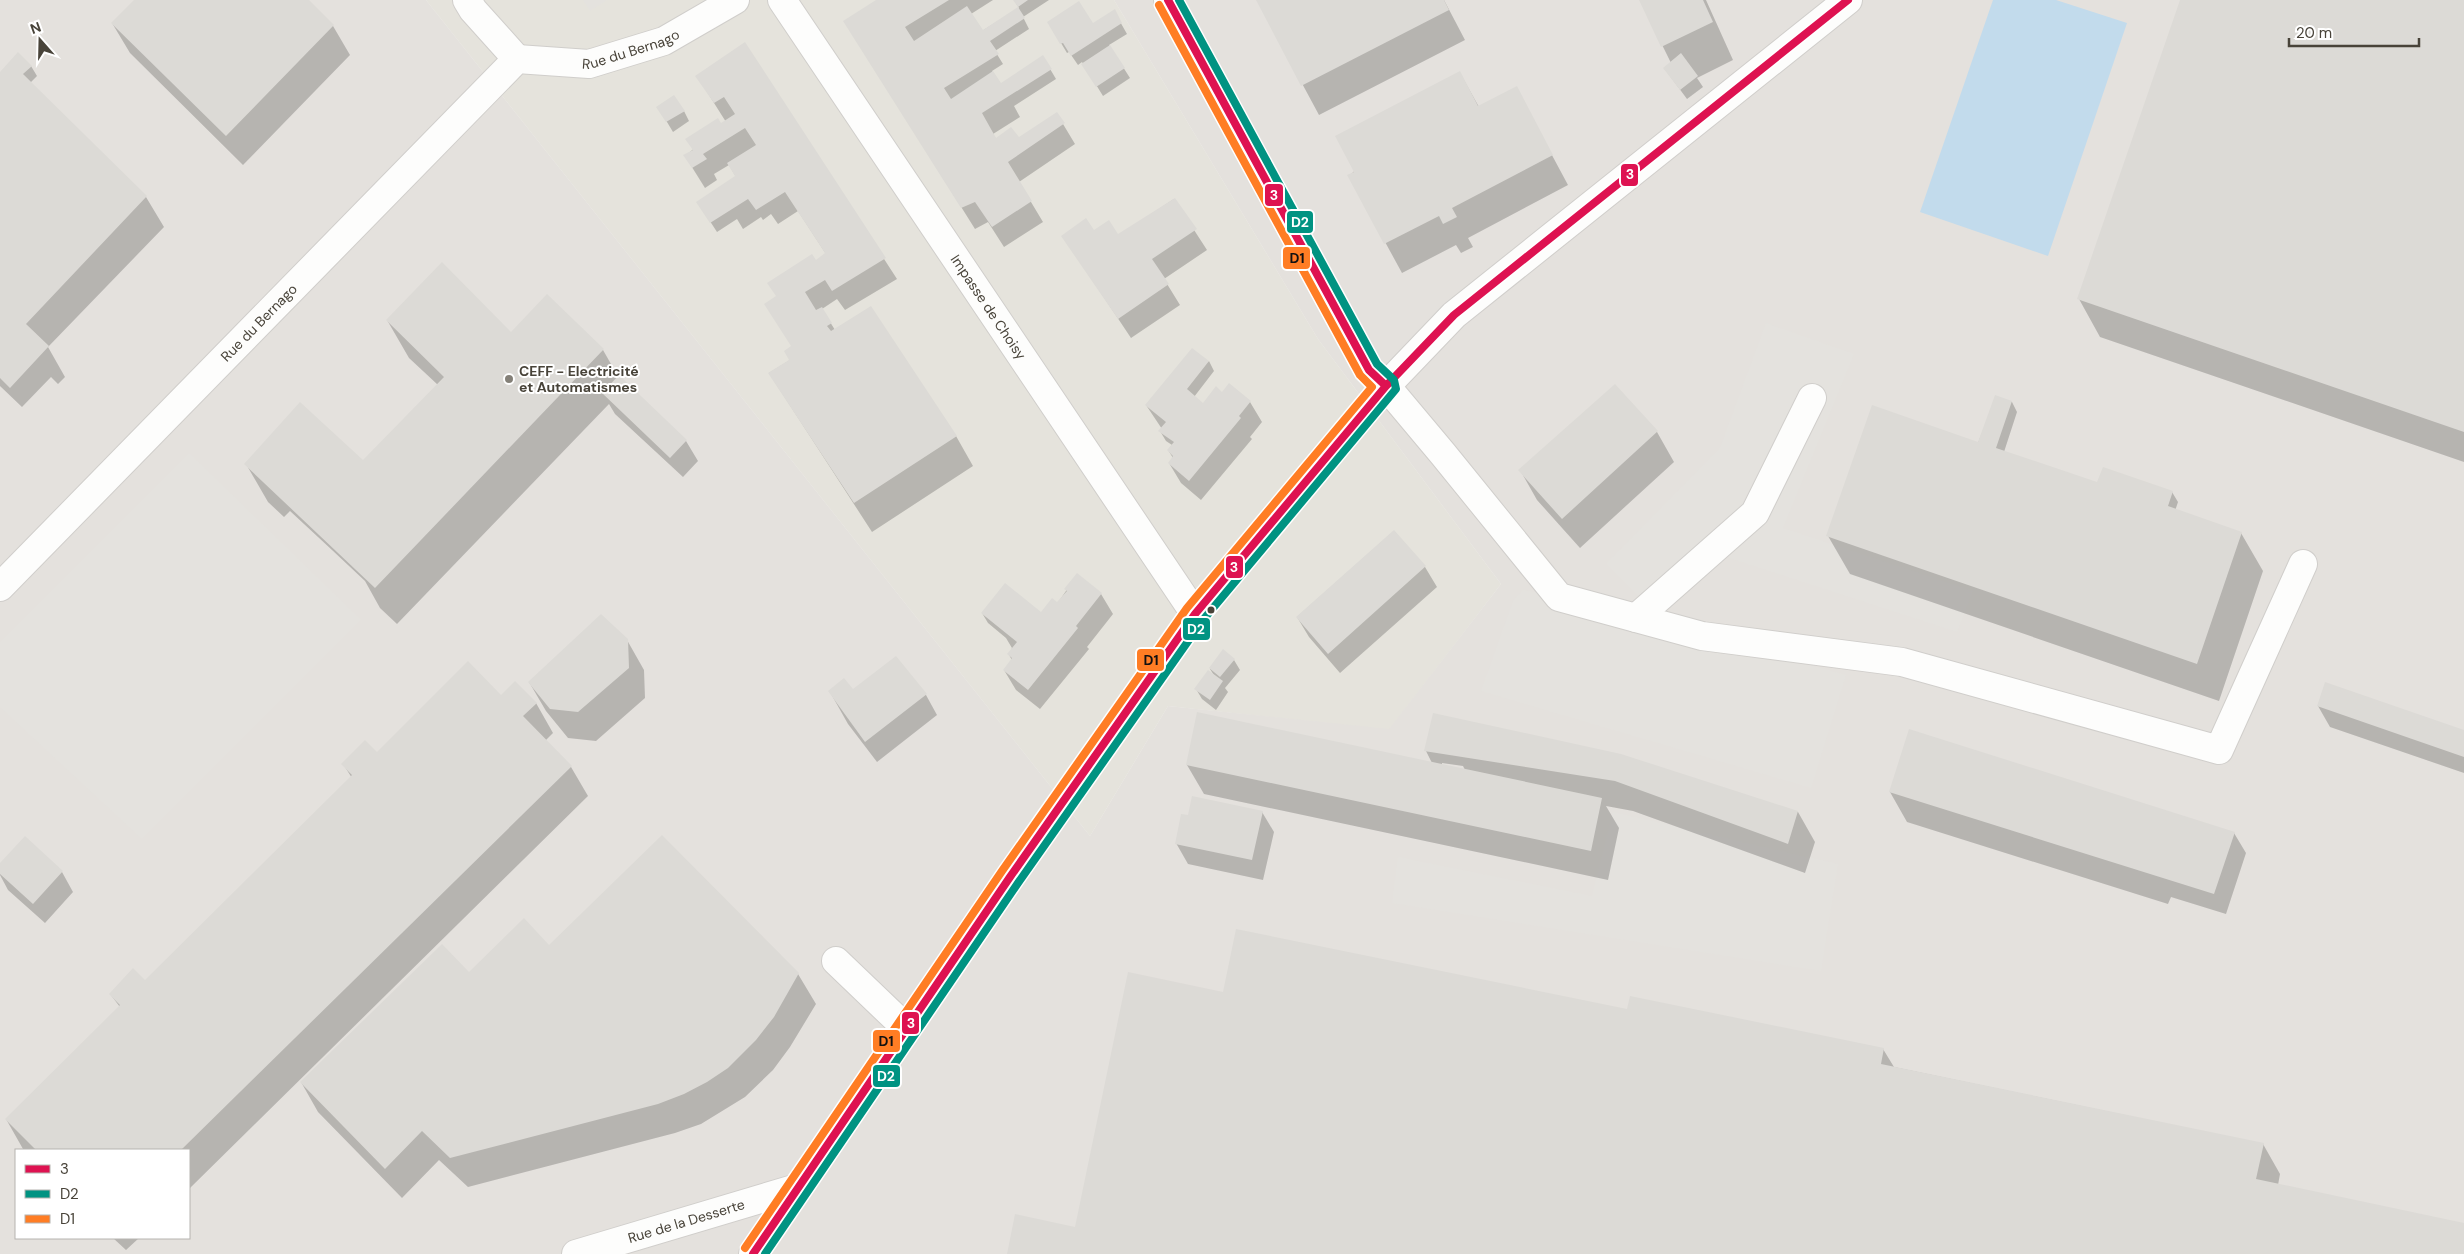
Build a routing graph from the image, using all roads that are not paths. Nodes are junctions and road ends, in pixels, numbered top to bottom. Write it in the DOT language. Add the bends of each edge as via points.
graph roads {
  1 [pos="467,0"];
  2 [pos="735,0"];
  3 [pos="782,0"];
  4 [pos="1168,0"];
  5 [pos="1848,0"];
  6 [pos="517,59"];
  7 [pos="1386,386"];
  8 [pos="1812,398"];
  9 [pos="2303,564"];
  10 [pos="0,587"];
  11 [pos="1195,614"];
  12 [pos="1636,618"];
  13 [pos="836,960"];
  14 [pos="906,1028"];
  15 [pos="797,1188"];
  16 [pos="576,1254"];
  17 [pos="753,1254"];
  1 -- 6 [label="street"];
  2 -- 6 [label="street, Rue du Bernago" via="664,41 589,64"];
  3 -- 11 [label="street, Impasse de Choisy"];
  4 -- 7 [label="street" via="1369,370"];
  5 -- 7 [label="street" via="1454,315"];
  6 -- 10 [label="street, Rue du Bernago"];
  7 -- 11 [label="street"];
  7 -- 12 [label="street" via="1559,597"];
  8 -- 12 [label="street" via="1755,513"];
  9 -- 12 [label="street" via="2219,750 1902,662 1702,636"];
  11 -- 14 [label="street"];
  13 -- 14 [label="street"];
  14 -- 15 [label="street"];
  15 -- 16 [label="street, Rue de la Desserte"];
  15 -- 17 [label="street"];
}
